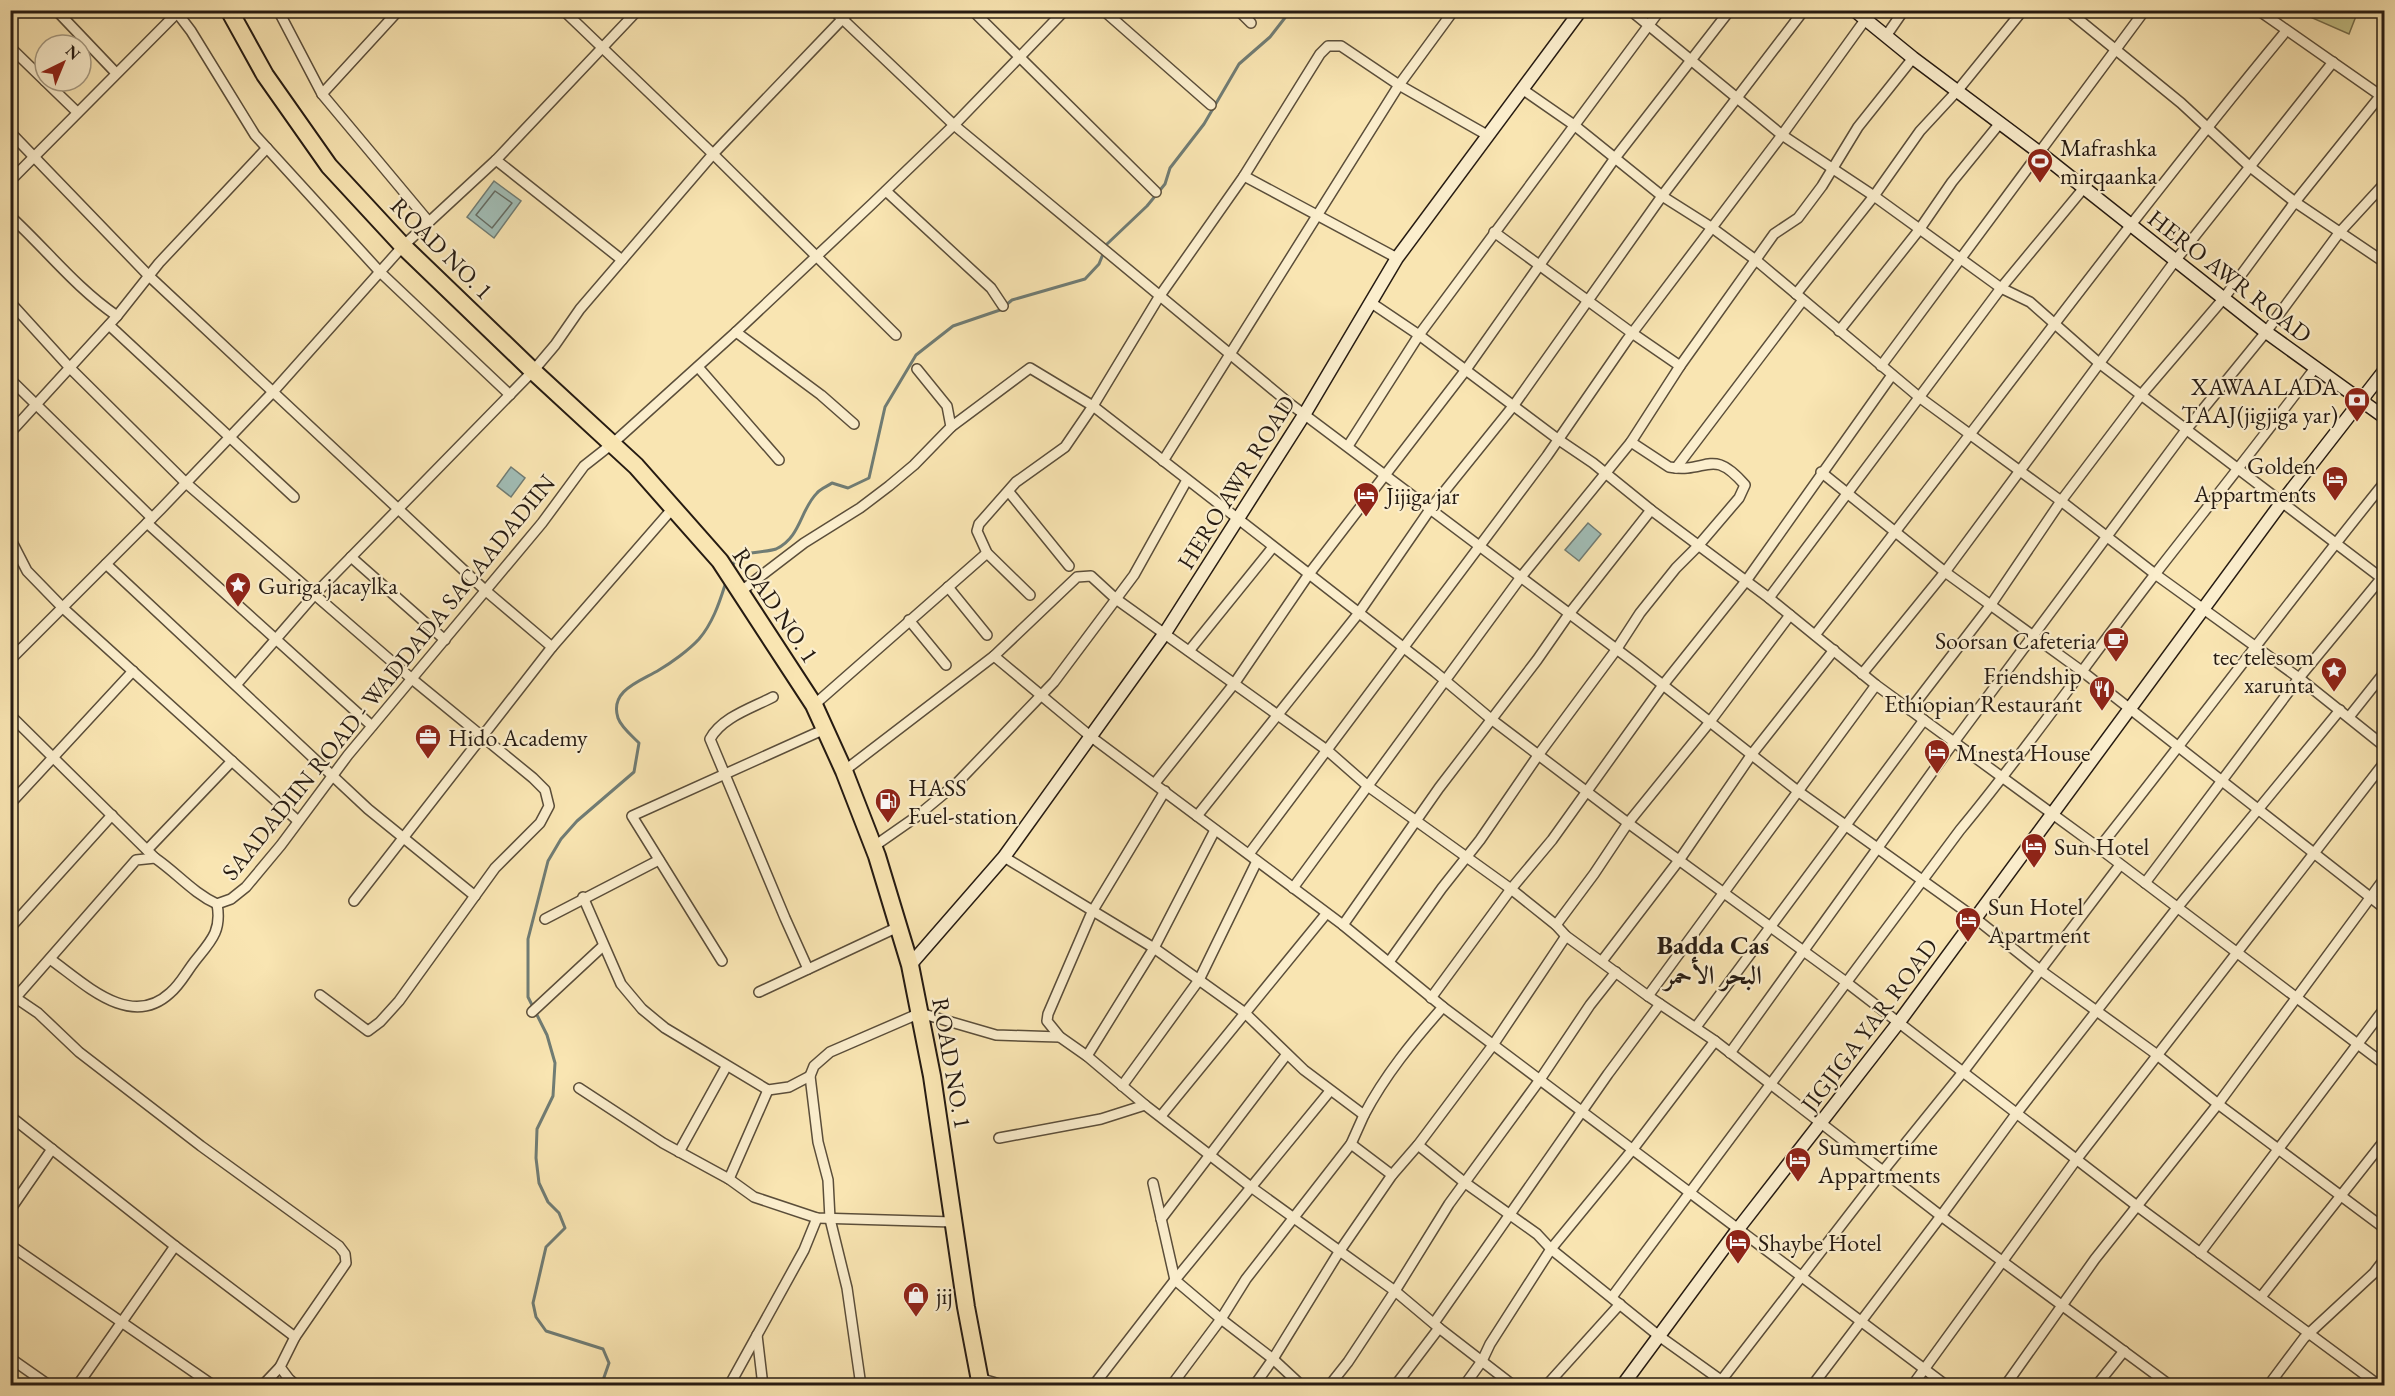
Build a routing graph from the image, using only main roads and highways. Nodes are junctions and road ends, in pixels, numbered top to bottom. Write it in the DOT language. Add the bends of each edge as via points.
graph roads {
  1 [pos="229,10"];
  2 [pos="1581,10"];
  3 [pos="1854,10"];
  4 [pos="2385,371"];
  5 [pos="2360,401"];
  6 [pos="2385,417"];
  7 [pos="910,965"];
  8 [pos="980,1382"];
  9 [pos="1622,1386"];
  1 -- 7 [label="highway, ROAD NO. 1" via="266,75 329,166 403,246 636,466 720,561 814,705 873,847"];
  2 -- 7 [label="main road, HERO AWR ROAD" via="1398,258 1304,415 1165,633 1004,857"];
  3 -- 5 [label="main road, HERO AWR ROAD"];
  4 -- 5 [label="main road, JIGJIGA YAR ROAD"];
  5 -- 6 [label="main road, HERO AWR ROAD"];
  5 -- 9 [label="main road, JIGJIGA YAR ROAD" via="1899,1022"];
  7 -- 8 [label="highway, ROAD NO. 1" via="932,1076"];
}
